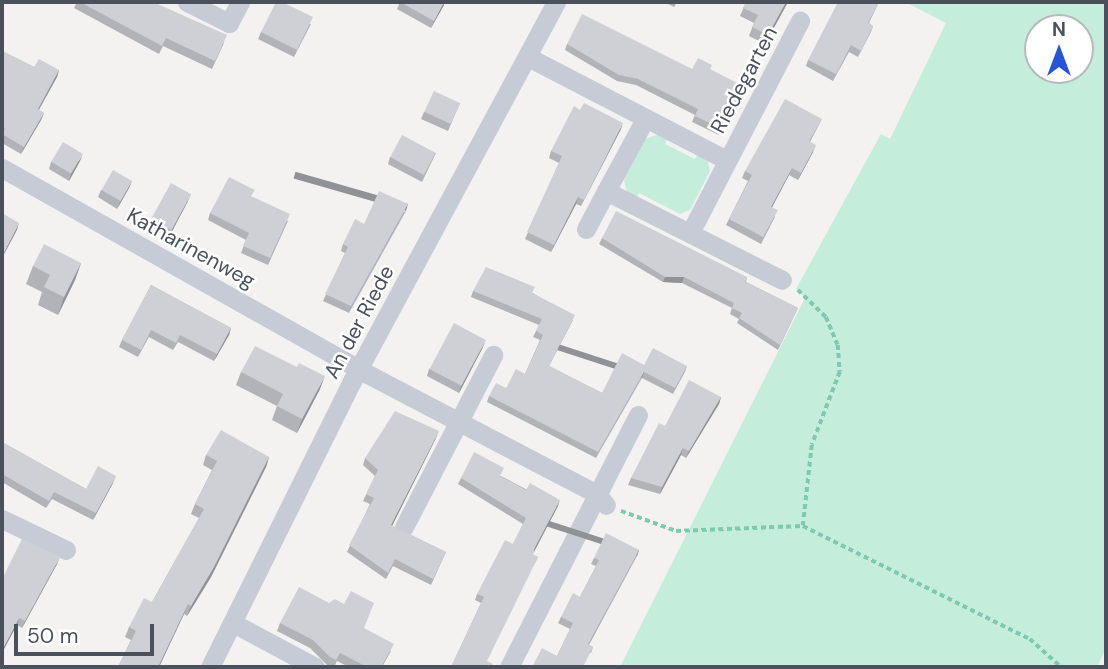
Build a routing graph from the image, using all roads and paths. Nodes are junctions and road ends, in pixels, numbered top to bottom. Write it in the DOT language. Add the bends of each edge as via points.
graph roads {
  1 [pos="187,2"];
  2 [pos="240,2"];
  3 [pos="556,2"];
  4 [pos="800,21"];
  5 [pos="528,57"];
  6 [pos="645,119"];
  7 [pos="727,160"];
  8 [pos="2,168"];
  9 [pos="606,191"];
  10 [pos="586,229"];
  11 [pos="691,231"];
  12 [pos="782,280"];
  13 [pos="493,355"];
  14 [pos="358,369"];
  15 [pos="638,415"];
  16 [pos="457,421"];
  17 [pos="602,500"];
  18 [pos="2,519"];
  19 [pos="642,519"];
  20 [pos="803,526"];
  21 [pos="404,527"];
  22 [pos="66,550"];
  23 [pos="233,623"];
  24 [pos="210,667"];
  25 [pos="315,667"];
  26 [pos="509,667"];
  27 [pos="1061,667"];
  1 -- 2 [label="street" via="229,23"];
  3 -- 5 [label="street, An der Riede"];
  4 -- 7 [label="street, Riedegarten"];
  5 -- 6 [label="street, Riedegarten"];
  5 -- 14 [label="street, An der Riede"];
  6 -- 7 [label="street, Riedegarten"];
  6 -- 9 [label="street"];
  7 -- 11 [label="street, Riedegarten"];
  8 -- 14 [label="street, Katharinenweg"];
  9 -- 10 [label="street"];
  9 -- 11 [label="street"];
  11 -- 12 [label="street"];
  12 -- 20 [label="path" via="826,317 838,345 840,372 812,445"];
  13 -- 16 [label="street"];
  14 -- 16 [label="street, Katharinenweg"];
  14 -- 23 [label="street, An der Riede"];
  15 -- 17 [label="street"];
  16 -- 17 [label="street, Katharinenweg"];
  16 -- 21 [label="street"];
  17 -- 26 [label="street"];
  18 -- 22 [label="street"];
  19 -- 20 [label="path" via="676,531"];
  20 -- 27 [label="path" via="1030,639"];
  23 -- 24 [label="street, An der Riede"];
  23 -- 25 [label="street"];
}
